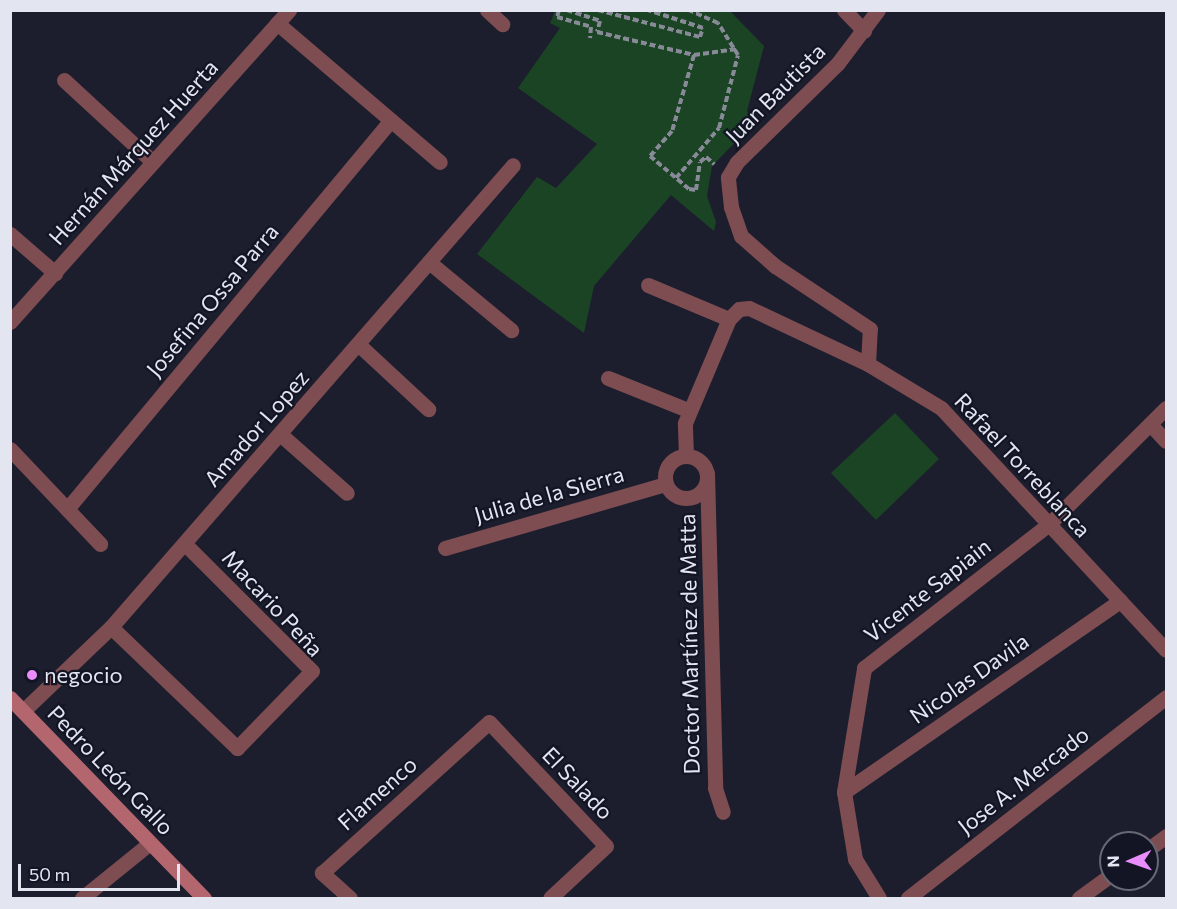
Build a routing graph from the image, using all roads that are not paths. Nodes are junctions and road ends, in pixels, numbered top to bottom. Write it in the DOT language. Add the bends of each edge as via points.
graph roads {
  1 [pos="289,10"];
  2 [pos="487,10"];
  3 [pos="844,10"];
  4 [pos="878,10"];
  5 [pos="277,23"];
  6 [pos="502,24"];
  7 [pos="864,31"];
  8 [pos="64,80"];
  9 [pos="391,120"];
  10 [pos="153,162"];
  11 [pos="440,162"];
  12 [pos="513,165"];
  13 [pos="10,234"];
  14 [pos="429,262"];
  15 [pos="55,273"];
  16 [pos="648,285"];
  17 [pos="729,319"];
  18 [pos="10,322"];
  19 [pos="511,330"];
  20 [pos="358,344"];
  21 [pos="868,364"];
  22 [pos="608,378"];
  23 [pos="1167,408"];
  24 [pos="428,409"];
  25 [pos="690,411"];
  26 [pos="1150,424"];
  27 [pos="280,434"];
  28 [pos="1167,441"];
  29 [pos="10,449"];
  30 [pos="687,456"];
  31 [pos="707,473"];
  32 [pos="665,484"];
  33 [pos="347,493"];
  34 [pos="67,509"];
  35 [pos="1048,525"];
  36 [pos="100,544"];
  37 [pos="185,544"];
  38 [pos="445,548"];
  39 [pos="1120,601"];
  40 [pos="111,627"];
  41 [pos="1167,650"];
  42 [pos="1167,697"];
  43 [pos="14,704"];
  44 [pos="489,722"];
  45 [pos="844,792"];
  46 [pos="723,812"];
  47 [pos="150,843"];
  48 [pos="1099,884"];
  49 [pos="82,898"];
  50 [pos="204,898"];
  51 [pos="350,898"];
  52 [pos="550,898"];
  53 [pos="879,898"];
  54 [pos="908,898"];
  55 [pos="1079,898"];
  1 -- 5 [label="street, Hernán Márquez Huerta"];
  2 -- 6 [label="street"];
  3 -- 7 [label="street"];
  4 -- 7 [label="street, Juan Bautista"];
  5 -- 9 [label="street"];
  5 -- 10 [label="street, Hernán Márquez Huerta"];
  7 -- 21 [label="street, Juan Bautista" via="838,63 737,162 728,177 731,207 741,236 774,266 870,329"];
  8 -- 10 [label="street"];
  9 -- 11 [label="street"];
  9 -- 34 [label="street, Josefina Ossa Parra"];
  10 -- 15 [label="street, Hernán Márquez Huerta"];
  12 -- 14 [label="street, Amador Lopez"];
  13 -- 15 [label="street"];
  14 -- 19 [label="street"];
  14 -- 20 [label="street, Amador Lopez"];
  15 -- 18 [label="street, Hernán Márquez Huerta"];
  16 -- 17 [label="street"];
  17 -- 21 [label="street, Rafael Torreblanca" via="739,309 749,308"];
  17 -- 25 [label="street"];
  20 -- 24 [label="street"];
  20 -- 27 [label="street, Amador Lopez"];
  21 -- 35 [label="street, Rafael Torreblanca" via="941,408"];
  22 -- 25 [label="street"];
  23 -- 26 [label="street, Vicente Sapiain"];
  25 -- 30 [label="street" via="683,438"];
  26 -- 28 [label="street"];
  26 -- 35 [label="street, Vicente Sapiain"];
  27 -- 33 [label="street"];
  27 -- 37 [label="street, Amador Lopez"];
  29 -- 34 [label="street"];
  30 -- 31 [label="street" via="699,460"];
  30 -- 32 [label="street" via="667,466"];
  31 -- 32 [label="street" via="705,488 694,498 676,497"];
  31 -- 46 [label="street, Doctor Martínez de Matta" via="715,788"];
  32 -- 38 [label="street, Julia de la Sierra"];
  34 -- 36 [label="street"];
  35 -- 39 [label="street, Rafael Torreblanca"];
  35 -- 45 [label="street, Vicente Sapiain" via="864,668"];
  37 -- 40 [label="street, Amador Lopez"];
  37 -- 40 [label="street, Macario Peña" via="312,671 237,748"];
  39 -- 41 [label="street, Rafael Torreblanca"];
  39 -- 45 [label="street, Nicolas Davila"];
  40 -- 43 [label="street, Amador Lopez"];
  42 -- 54 [label="street, Jose A. Mercado"];
  43 -- 47 [label="street, Pedro León Gallo"];
  44 -- 51 [label="street, Flamenco" via="322,873"];
  44 -- 52 [label="street, El Salado" via="606,846"];
  45 -- 53 [label="street, Vicente Sapiain" via="855,859"];
  47 -- 49 [label="street"];
  47 -- 50 [label="street, Pedro León Gallo"];
  48 -- 55 [label="street"];
}
